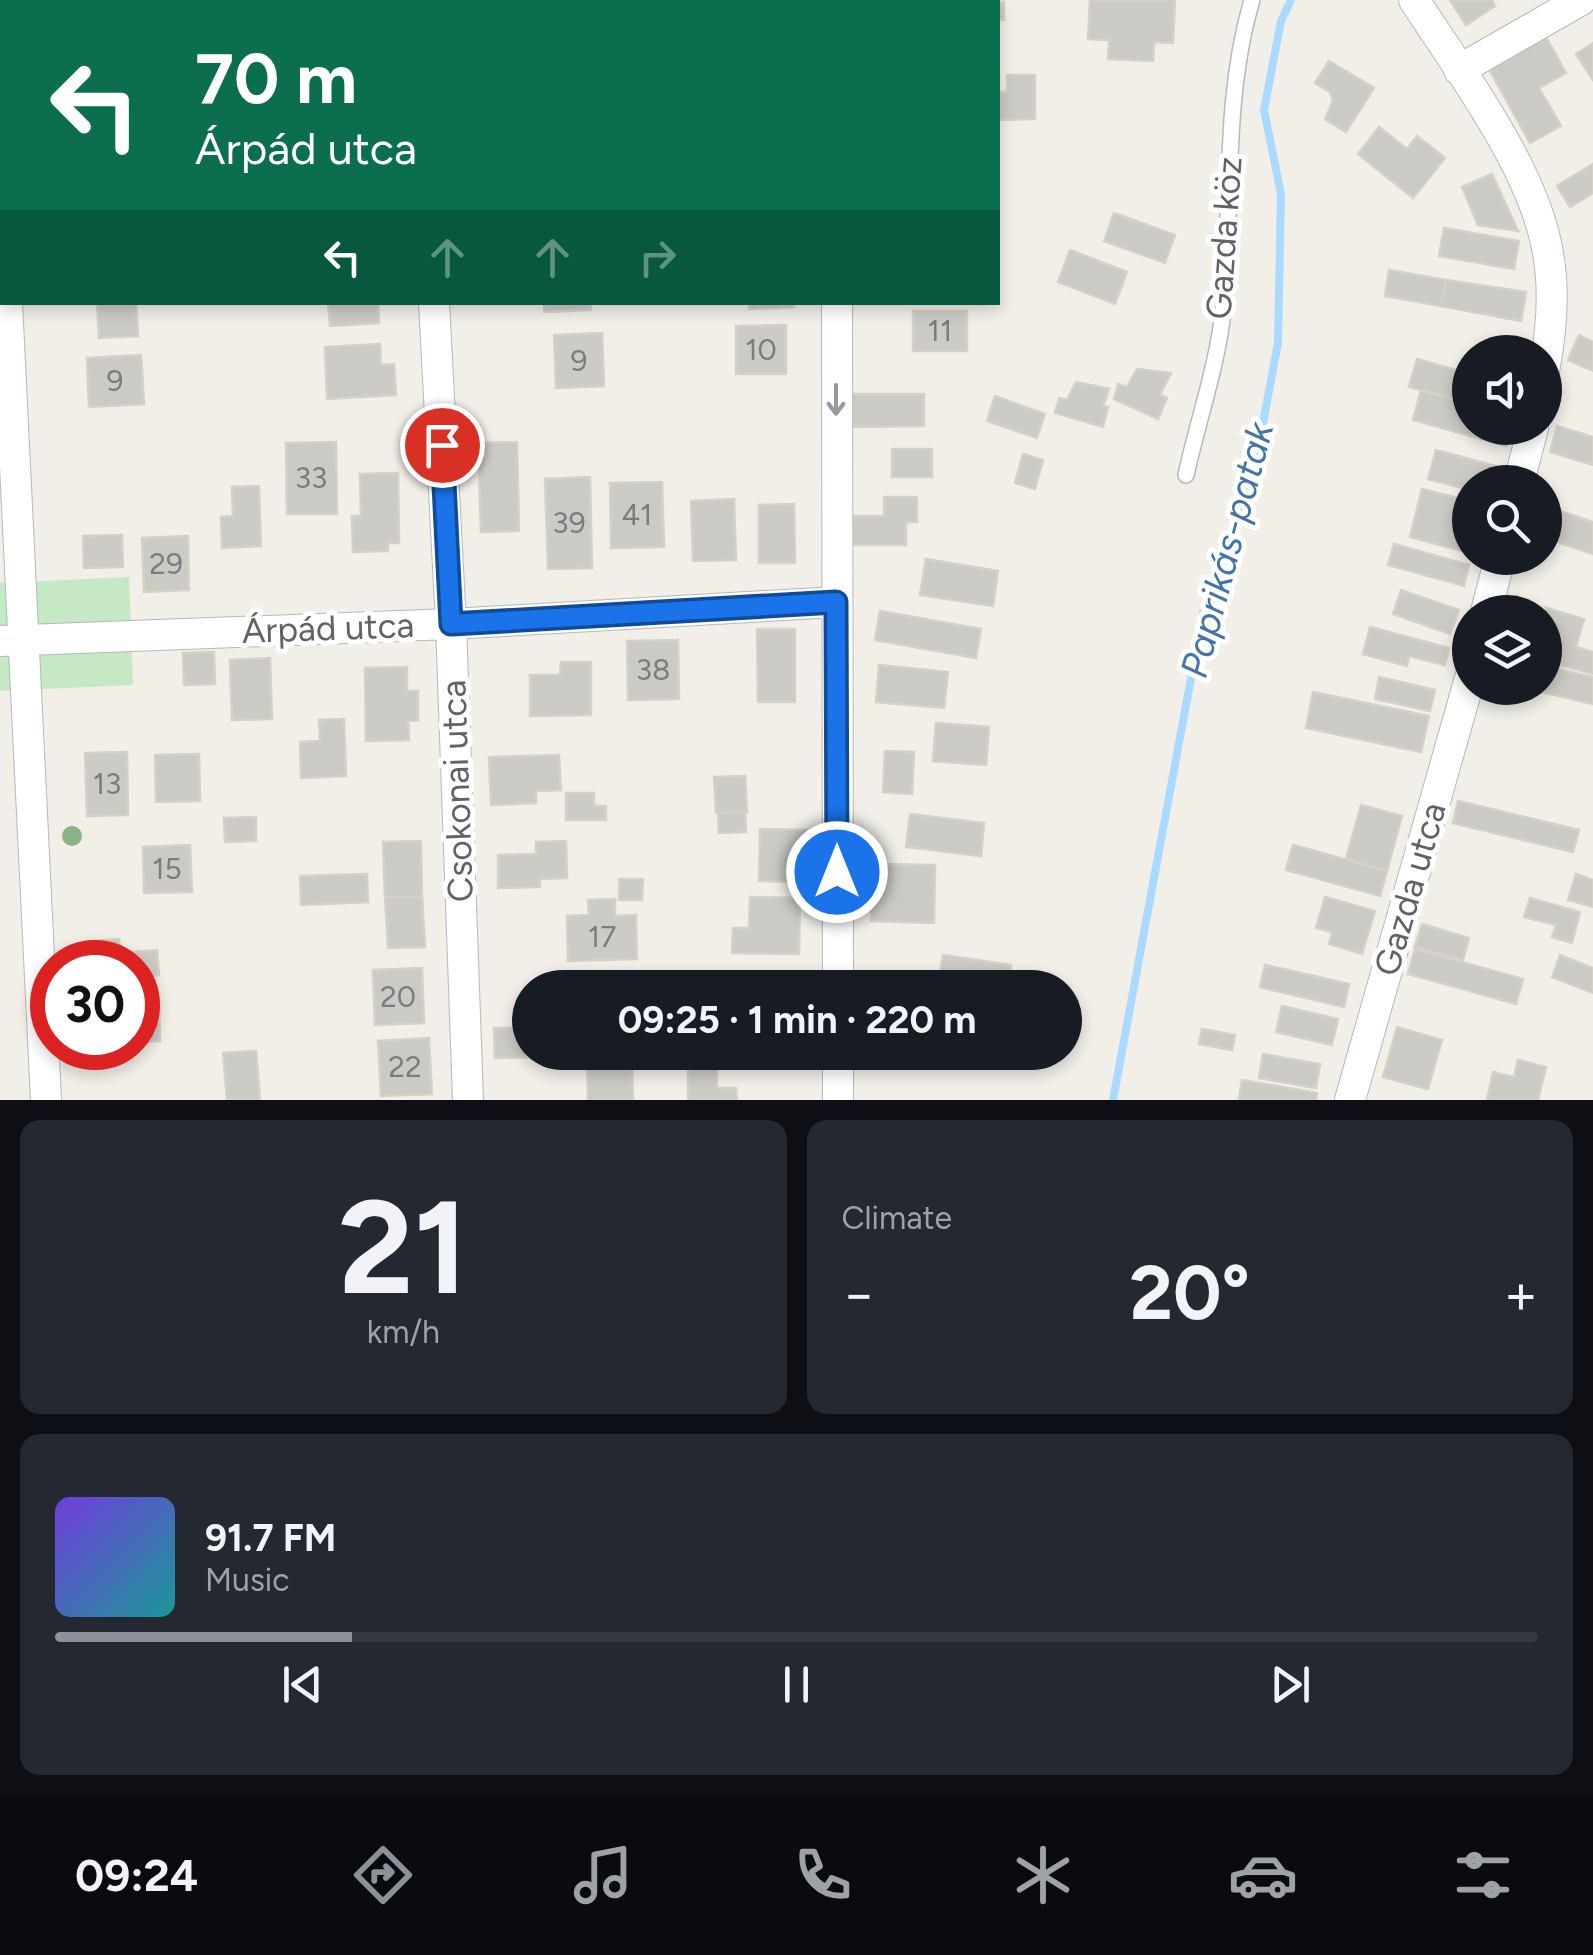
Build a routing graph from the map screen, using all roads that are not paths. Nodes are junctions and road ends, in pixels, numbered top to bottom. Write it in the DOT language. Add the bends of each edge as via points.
graph roads {
  1 [pos="1252,0"];
  2 [pos="1414,0"];
  3 [pos="1581,0"];
  4 [pos="1459,70"];
  5 [pos="6,305"];
  6 [pos="434,305"];
  7 [pos="836,305"];
  8 [pos="1548,335"];
  9 [pos="1186,476"];
  10 [pos="836,602"];
  11 [pos="451,624"];
  12 [pos="12,641"];
  13 [pos="1462,705"];
  14 [pos="838,970"];
  15 [pos="838,1070"];
  16 [pos="46,1100"];
  17 [pos="468,1100"];
  18 [pos="838,1100"];
  19 [pos="1350,1100"];
  1 -- 9 [label="lane, Gazda köz" via="1231,116 1223,314"];
  2 -- 4 [label="street"];
  3 -- 4 [label="street"];
  4 -- 8 [label="street" via="1529,192 1546,242 1552,290"];
  5 -- 12 [label="street"];
  6 -- 11 [label="street, Csokonai utca"];
  7 -- 10 [label="street, one-way"];
  10 -- 11 [label="street, Árpád utca"];
  10 -- 14 [label="street"];
  11 -- 12 [label="street, Árpád utca"];
  11 -- 17 [label="street, Csokonai utca"];
  12 -- 16 [label="street"];
  13 -- 19 [label="street, Gazda utca"];
  15 -- 18 [label="street"];
}
